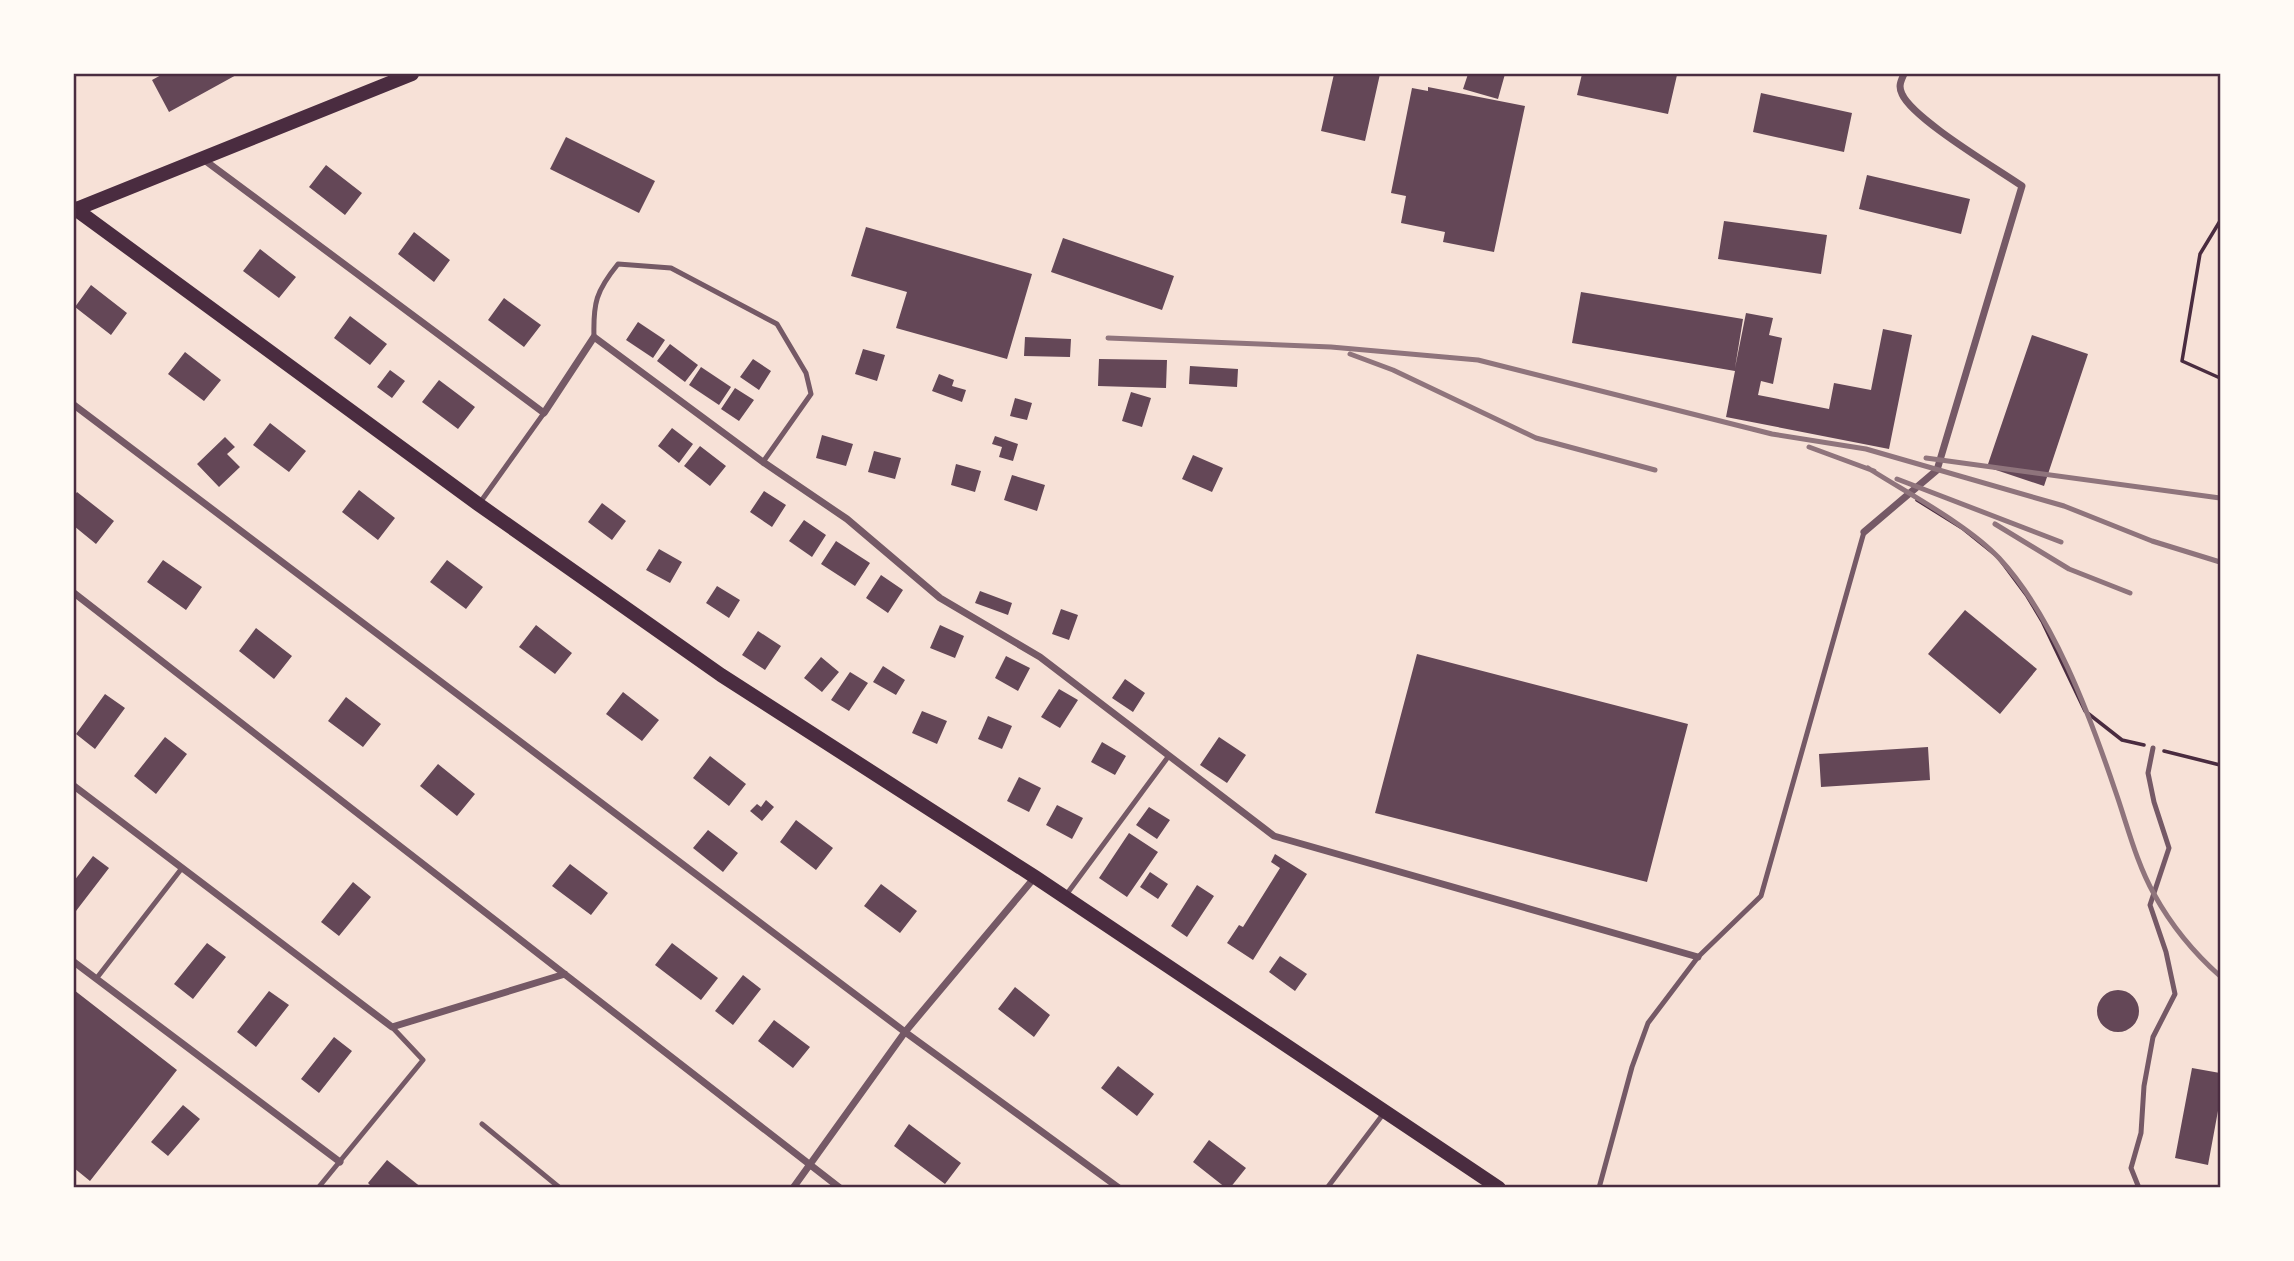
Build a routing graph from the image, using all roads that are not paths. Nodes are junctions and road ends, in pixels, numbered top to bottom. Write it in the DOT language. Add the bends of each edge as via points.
graph roads {
  1 [pos="409,74"];
  2 [pos="1904,74"];
  3 [pos="203,159"];
  4 [pos="74,209"];
  5 [pos="594,338"];
  6 [pos="74,405"];
  7 [pos="544,413"];
  8 [pos="763,462"];
  9 [pos="478,504"];
  10 [pos="1864,532"];
  11 [pos="74,593"];
  12 [pos="2153,748"];
  13 [pos="1168,757"];
  14 [pos="74,786"];
  15 [pos="182,868"];
  16 [pos="1035,877"];
  17 [pos="1064,897"];
  18 [pos="1698,957"];
  19 [pos="74,962"];
  20 [pos="565,974"];
  21 [pos="96,979"];
  22 [pos="392,1027"];
  23 [pos="905,1032"];
  24 [pos="1384,1112"];
  25 [pos="482,1124"];
  26 [pos="340,1162"];
  27 [pos="810,1163"];
  28 [pos="318,1188"];
  29 [pos="560,1188"];
  30 [pos="793,1188"];
  31 [pos="840,1188"];
  32 [pos="1119,1188"];
  33 [pos="1327,1188"];
  34 [pos="1499,1188"];
  35 [pos="1599,1188"];
  36 [pos="2139,1188"];
  1 -- 3 [label="main road"];
  2 -- 10 [label="street" via="1902,94 1919,116 2022,186 1937,470"];
  3 -- 4 [label="main road"];
  3 -- 7 [label="street"];
  4 -- 9 [label="main road"];
  5 -- 7 [label="street"];
  5 -- 8 [label="street"];
  5 -- 8 [label="lane" via="593,308 618,264 671,268 777,324 806,373 811,394"];
  6 -- 23 [label="street"];
  7 -- 9 [label="lane"];
  8 -- 13 [label="street" via="846,519 940,598 1040,657"];
  9 -- 16 [label="main road" via="721,675"];
  10 -- 18 [label="lane" via="1761,896"];
  11 -- 20 [label="street"];
  12 -- 36 [label="lane" via="2148,773 2169,848 2150,905 2175,994 2153,1038 2144,1086 2141,1133 2131,1168"];
  13 -- 17 [label="lane"];
  13 -- 18 [label="street" via="1275,836"];
  14 -- 15 [label="street"];
  15 -- 21 [label="lane"];
  15 -- 22 [label="street"];
  16 -- 17 [label="main road"];
  16 -- 23 [label="street"];
  17 -- 24 [label="main road"];
  18 -- 35 [label="lane" via="1648,1023"];
  19 -- 21 [label="street"];
  20 -- 22 [label="street"];
  20 -- 27 [label="street"];
  21 -- 26 [label="street"];
  22 -- 26 [label="lane" via="423,1060"];
  23 -- 27 [label="street"];
  23 -- 32 [label="street"];
  24 -- 33 [label="lane"];
  24 -- 34 [label="main road"];
  25 -- 29 [label="lane"];
  26 -- 28 [label="lane"];
  27 -- 30 [label="street"];
  27 -- 31 [label="street"];
}
